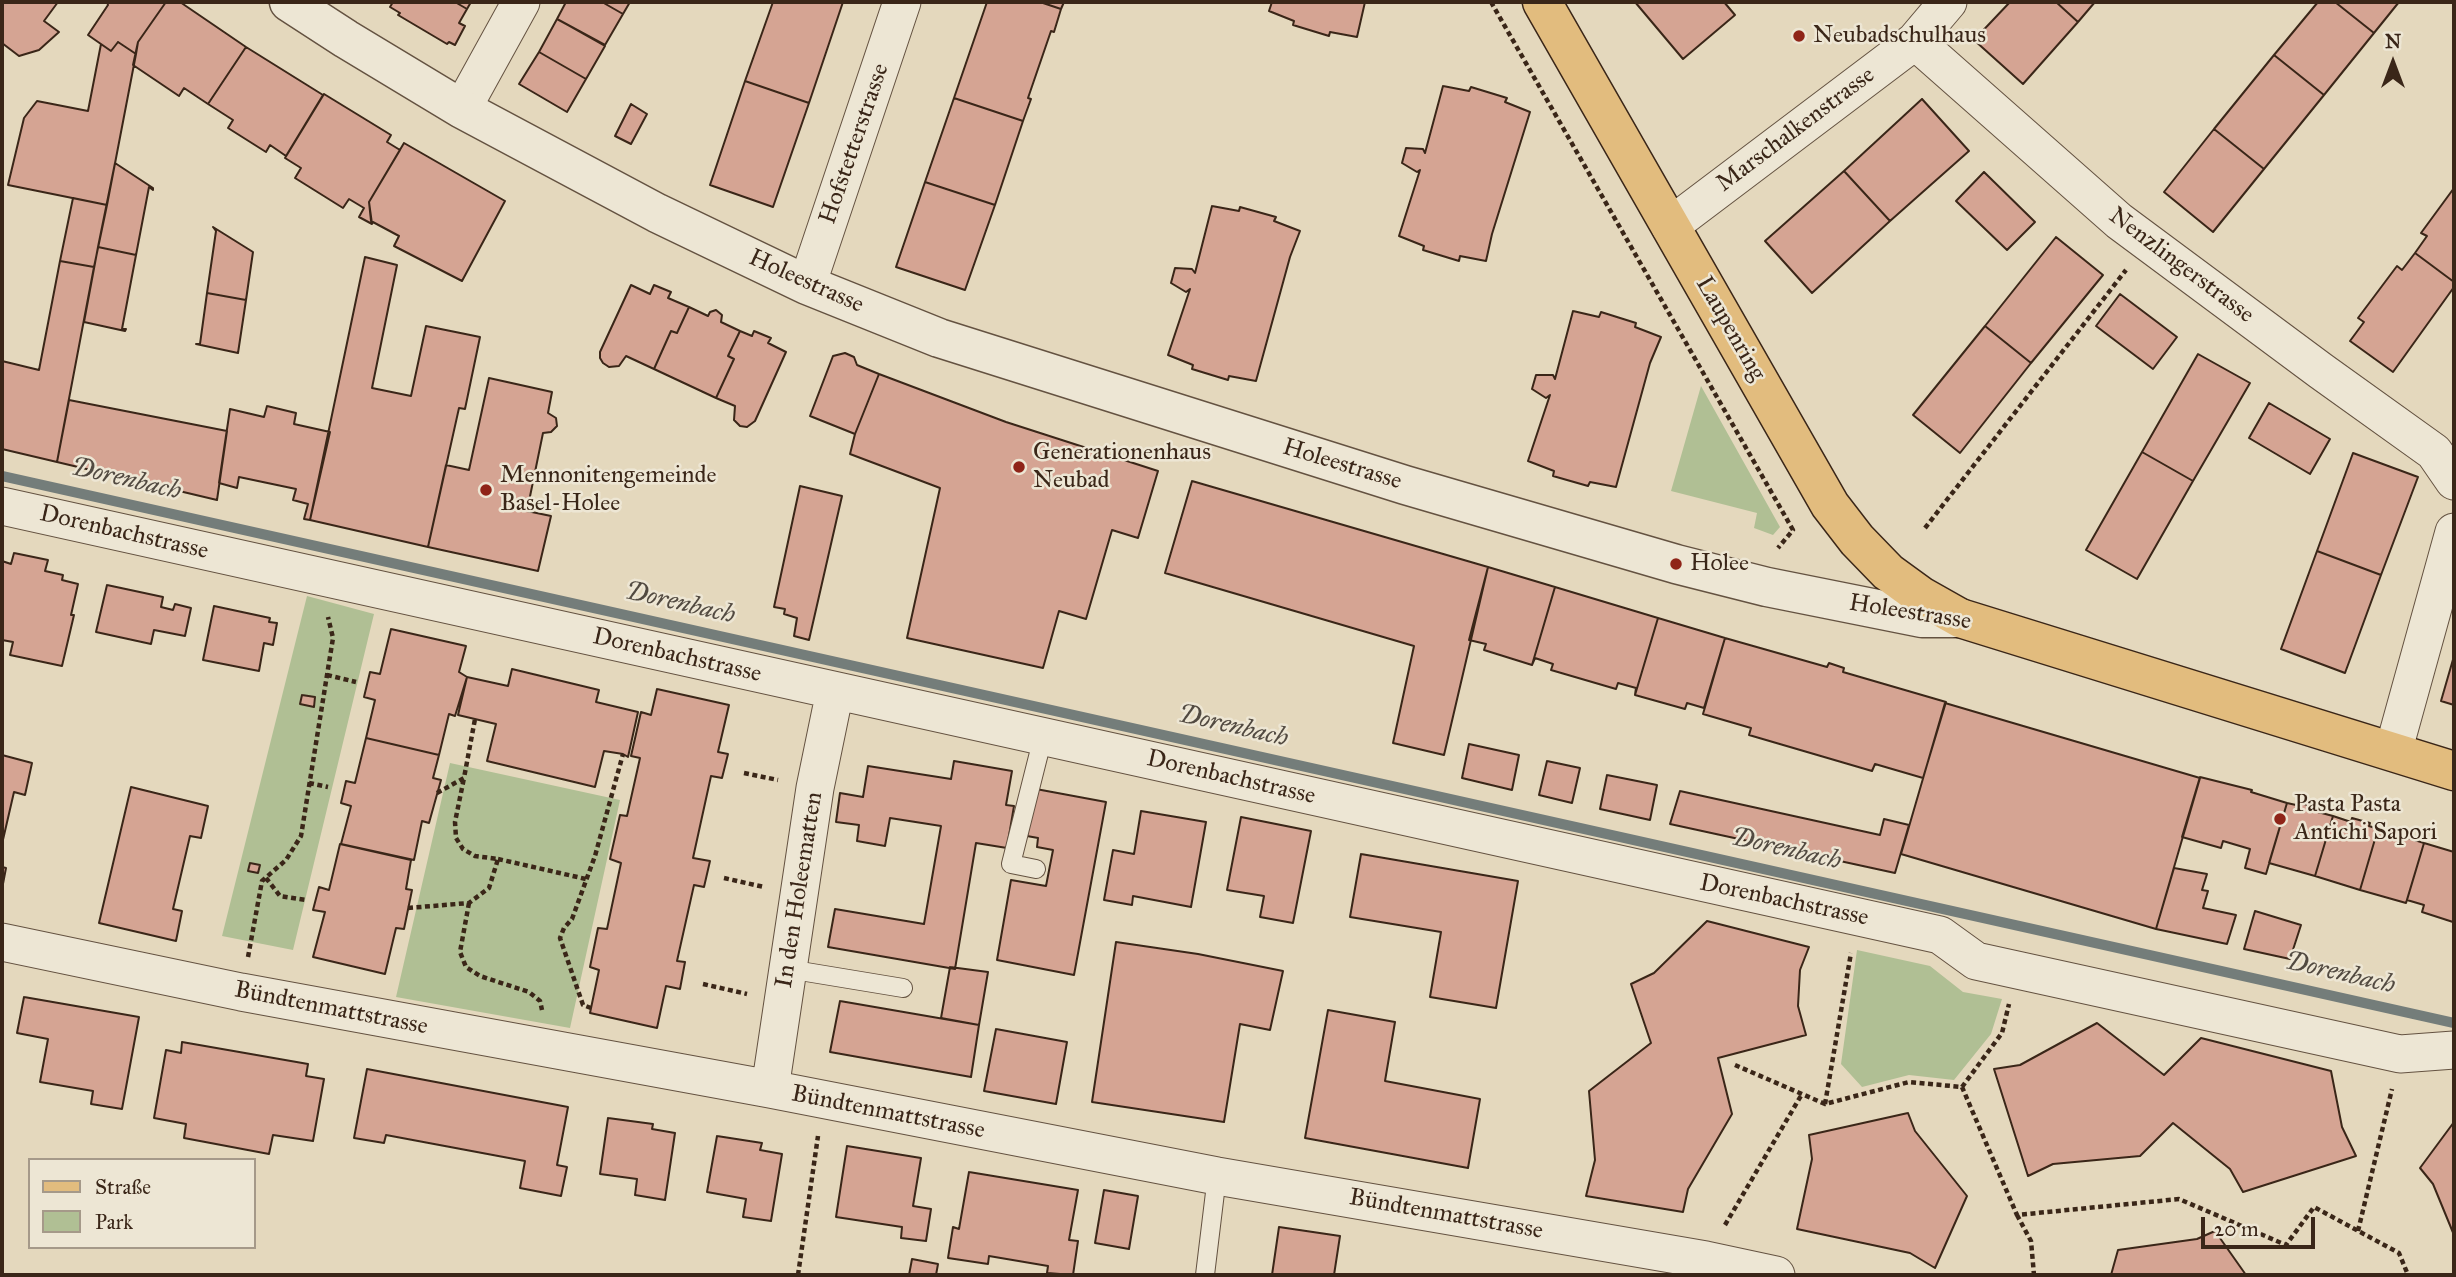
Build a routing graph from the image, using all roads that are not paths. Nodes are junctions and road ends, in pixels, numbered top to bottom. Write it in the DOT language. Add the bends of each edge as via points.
graph roads {
  1 [pos="289,2"];
  2 [pos="521,2"];
  3 [pos="902,2"];
  4 [pos="1542,2"];
  5 [pos="1948,2"];
  6 [pos="1914,41"];
  7 [pos="462,109"];
  8 [pos="1670,226"];
  9 [pos="807,285"];
  10 [pos="2454,481"];
  11 [pos="2,506"];
  12 [pos="2454,532"];
  13 [pos="1961,618"];
  14 [pos="835,691"];
  15 [pos="1043,737"];
  16 [pos="2393,752"];
  17 [pos="2454,771"];
  18 [pos="1036,869"];
  19 [pos="2,942"];
  20 [pos="788,969"];
  21 [pos="903,988"];
  22 [pos="2454,1050"];
  23 [pos="770,1089"];
  24 [pos="1217,1176"];
  25 [pos="1205,1275"];
  26 [pos="1776,1275"];
  1 -- 7 [label="street, Holeestrasse"];
  2 -- 7 [label="street"];
  3 -- 9 [label="street, Hofstetterstrasse"];
  4 -- 8 [label="main road, Laupenring"];
  5 -- 6 [label="street, Marschalkenstrasse"];
  6 -- 8 [label="street, Marschalkenstrasse"];
  6 -- 10 [label="street, Nenzlingerstrasse" via="2119,221 2434,452"];
  7 -- 9 [label="street, Holeestrasse" via="657,213"];
  8 -- 13 [label="main road, Laupenring" via="1830,505 1888,572"];
  9 -- 13 [label="street, Holeestrasse" via="939,338 1143,404 1651,556 1871,608 1922,618"];
  11 -- 14 [label="street, Dorenbachstrasse"];
  12 -- 16 [label="street"];
  13 -- 16 [label="main road, Holeestrasse"];
  14 -- 15 [label="street, Dorenbachstrasse"];
  14 -- 20 [label="street, In den Holeematten" via="815,788"];
  15 -- 18 [label="lane" via="1011,864"];
  15 -- 22 [label="street, Dorenbachstrasse" via="1940,935 1976,961 2400,1054"];
  16 -- 17 [label="main road, Holeestrasse"];
  19 -- 23 [label="street, Bündtenmattstrasse" via="241,992"];
  20 -- 21 [label="lane"];
  20 -- 23 [label="street, In den Holeematten"];
  23 -- 24 [label="street, Bündtenmattstrasse"];
  24 -- 25 [label="lane"];
  24 -- 26 [label="street, Bündtenmattstrasse" via="1706,1259"];
}
